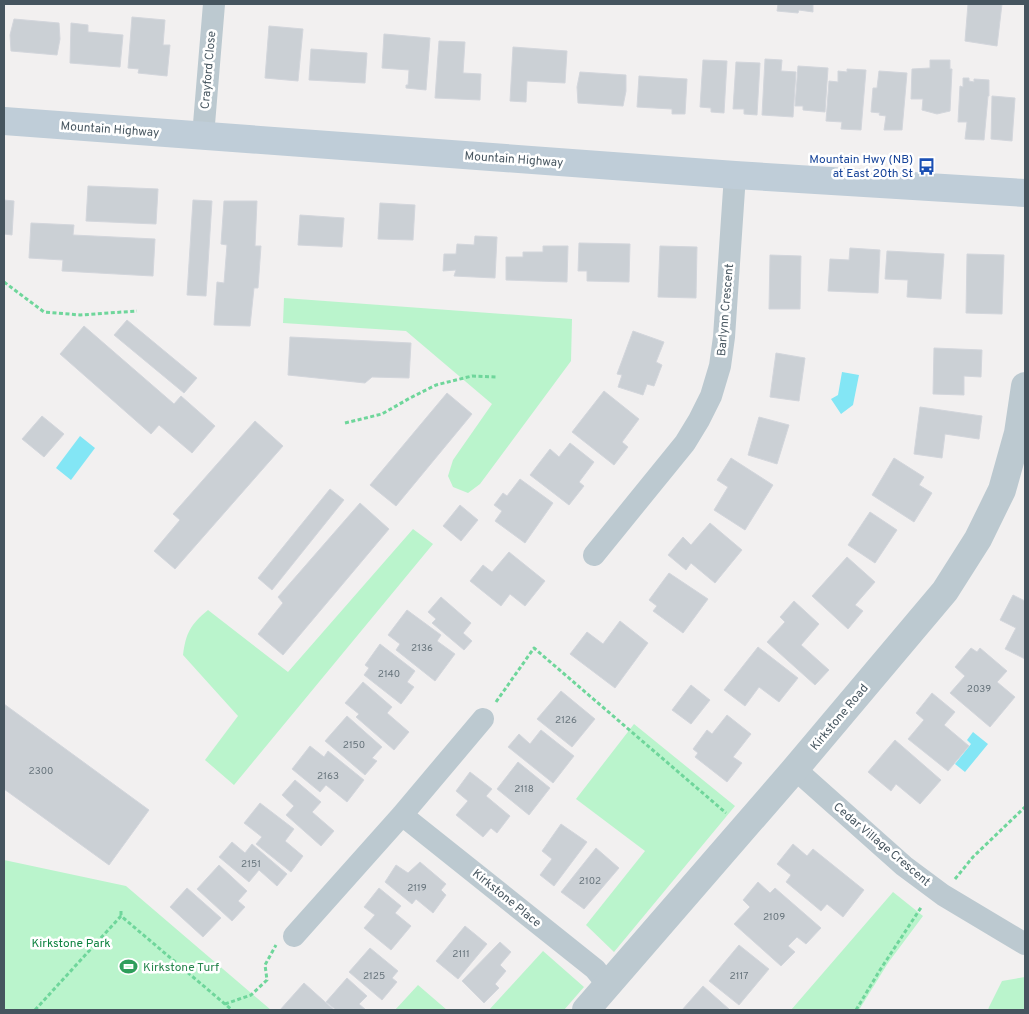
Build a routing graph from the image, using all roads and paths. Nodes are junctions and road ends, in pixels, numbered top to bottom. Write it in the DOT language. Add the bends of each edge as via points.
graph roads {
  1 [pos="214,4"];
  2 [pos="4,121"];
  3 [pos="203,136"];
  4 [pos="735,175"];
  5 [pos="1025,193"];
  6 [pos="4,282"];
  7 [pos="137,311"];
  8 [pos="497,377"];
  9 [pos="1025,386"];
  10 [pos="345,423"];
  11 [pos="594,555"];
  12 [pos="483,719"];
  13 [pos="795,769"];
  14 [pos="1025,807"];
  15 [pos="402,815"];
  16 [pos="744,828"];
  17 [pos="943,894"];
  18 [pos="121,911"];
  19 [pos="121,916"];
  20 [pos="294,936"];
  21 [pos="1025,944"];
  22 [pos="608,985"];
  23 [pos="225,1004"];
  24 [pos="35,1010"];
  25 [pos="232,1010"];
  26 [pos="586,1010"];
  27 [pos="856,1010"];
  1 -- 3 [label="street, Crayford Close"];
  2 -- 3 [label="main road, Mountain Highway"];
  3 -- 4 [label="main road, Mountain Highway"];
  4 -- 5 [label="main road, Mountain Highway"];
  4 -- 11 [label="street, Barlynn Crescent" via="724,337 711,396 685,444"];
  6 -- 7 [label="path" via="44,312 80,315"];
  8 -- 10 [label="path" via="472,376 436,385 382,414"];
  9 -- 13 [label="street, Kirkstone Road" via="1018,433 1002,490 978,539 945,591"];
  12 -- 15 [label="street"];
  12 -- 16 [label="path" via="534,648"];
  13 -- 16 [label="street, Kirkstone Road"];
  13 -- 17 [label="street, Cedar Village Crescent" via="904,866"];
  14 -- 17 [label="path" via="973,857"];
  15 -- 20 [label="street"];
  15 -- 22 [label="street, Kirkstone Place" via="595,969"];
  16 -- 22 [label="street, Kirkstone Road"];
  17 -- 21 [label="street, Cedar Village Crescent"];
  17 -- 27 [label="path" via="921,907"];
  18 -- 19 [label="path"];
  19 -- 23 [label="path"];
  19 -- 24 [label="path"];
  20 -- 23 [label="path" via="275,946 265,965 267,980 251,995"];
  22 -- 26 [label="street, Kirkstone Road"];
  23 -- 25 [label="path"];
}
